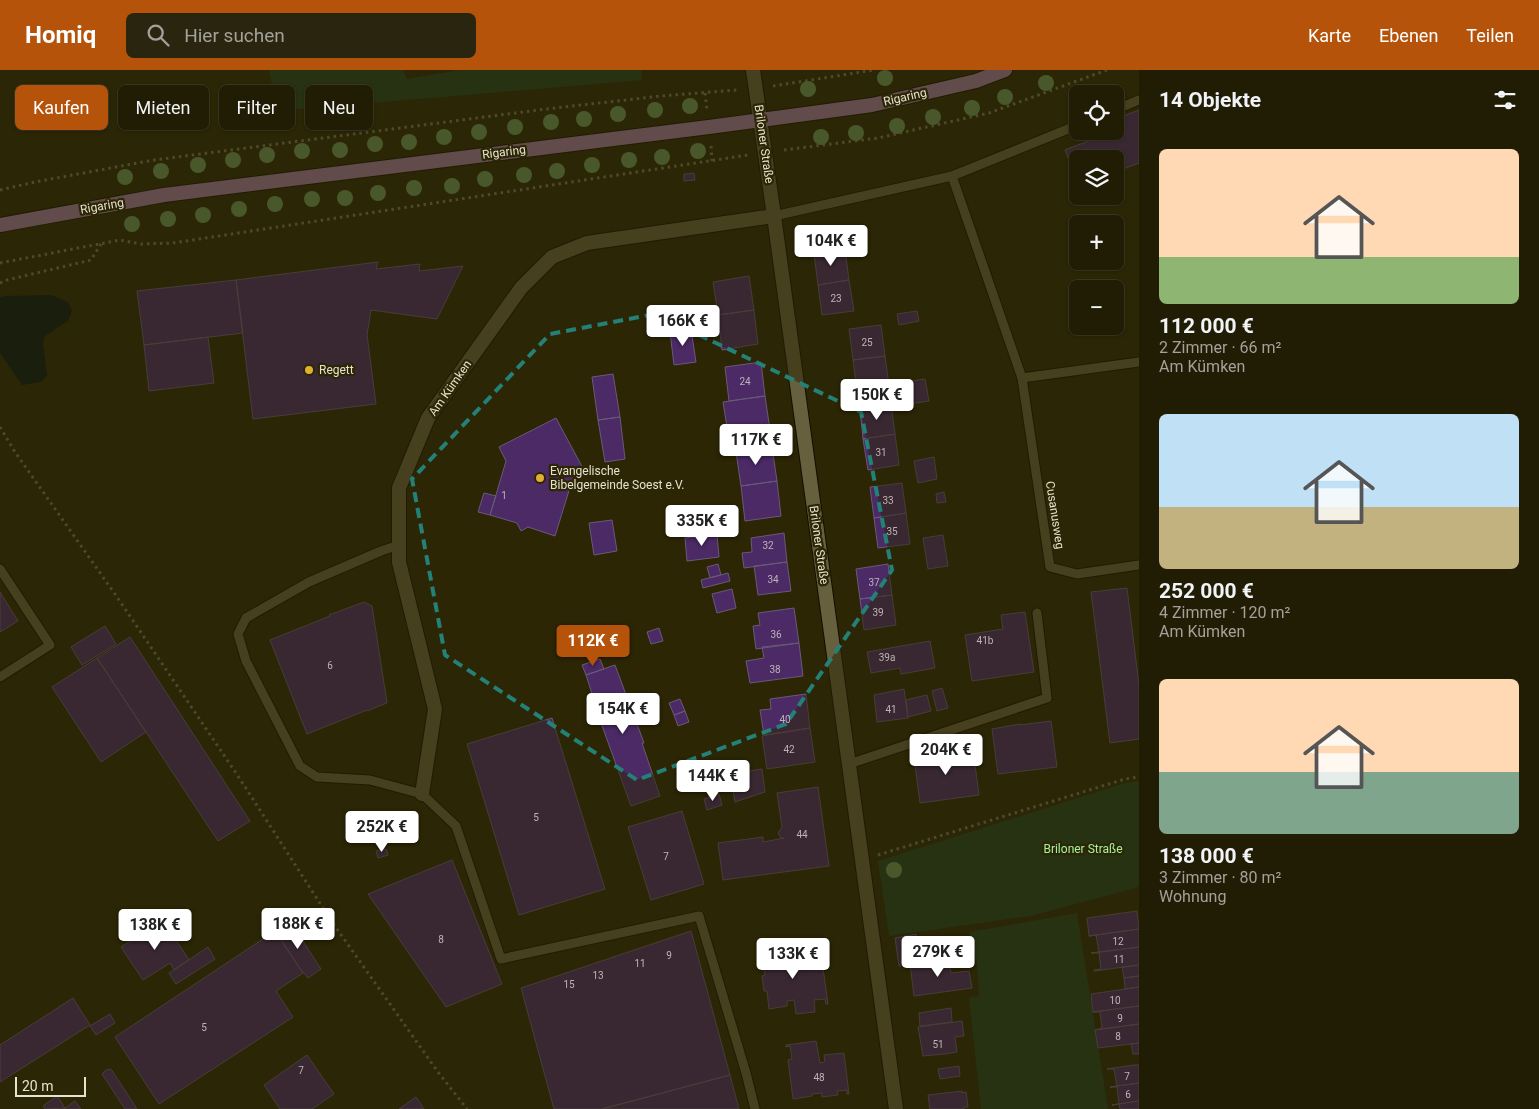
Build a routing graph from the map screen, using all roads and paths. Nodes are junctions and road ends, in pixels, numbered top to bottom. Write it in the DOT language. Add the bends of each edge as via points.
graph roads {
  1 [pos="753,70"];
  2 [pos="874,70"];
  3 [pos="1005,70"];
  4 [pos="1107,70"];
  5 [pos="756,89"];
  6 [pos="1139,100"];
  7 [pos="1124,106"];
  8 [pos="760,120"];
  9 [pos="1069,129"];
  10 [pos="766,153"];
  11 [pos="952,176"];
  12 [pos="0,190"];
  13 [pos="774,216"];
  14 [pos="0,225"];
  15 [pos="101,243"];
  16 [pos="0,263"];
  17 [pos="0,284"];
  18 [pos="1139,362"];
  19 [pos="1022,378"];
  20 [pos="0,427"];
  21 [pos="399,546"];
  22 [pos="1139,565"];
  23 [pos="0,569"];
  24 [pos="1036,613"];
  25 [pos="0,677"];
  26 [pos="849,764"];
  27 [pos="1139,778"];
  28 [pos="422,794"];
  29 [pos="862,860"];
  30 [pos="468,1109"];
  31 [pos="755,1109"];
  32 [pos="896,1109"];
  1 -- 5 [label="street, Briloner Straße"];
  2 -- 5 [label="path"];
  3 -- 8 [label="main road, Rigaring" via="976,81 872,105"];
  4 -- 10 [label="path" via="990,113 878,138"];
  5 -- 8 [label="street, Briloner Straße"];
  5 -- 12 [label="path" via="556,108 154,160"];
  6 -- 7 [label="lane"];
  8 -- 10 [label="street, Briloner Straße"];
  8 -- 14 [label="main road, Rigaring" via="164,195"];
  9 -- 11 [label="lane"];
  10 -- 13 [label="street, Briloner Straße"];
  10 -- 15 [label="path" via="173,243 141,244 120,240"];
  11 -- 13 [label="lane"];
  11 -- 19 [label="lane, Cusanusweg"];
  13 -- 21 [label="street, Am Kümken" via="587,243 552,257 521,288 428,418 400,488"];
  13 -- 26 [label="street, Briloner Straße"];
  15 -- 16 [label="path"];
  15 -- 17 [label="path" via="91,260"];
  18 -- 19 [label="lane"];
  19 -- 22 [label="lane, Cusanusweg" via="1050,567 1077,574"];
  20 -- 30 [label="path" via="238,776 332,922"];
  21 -- 28 [label="street, Am Kümken" via="399,562 434,709"];
  21 -- 28 [label="lane" via="310,582 246,618 238,634 246,661 300,766 317,777 370,780"];
  23 -- 25 [label="lane" via="50,645"];
  24 -- 26 [label="lane" via="1047,698"];
  26 -- 29 [label="street, Briloner Straße"];
  27 -- 29 [label="path"];
  28 -- 31 [label="lane" via="456,826 501,959 700,916"];
  29 -- 32 [label="street, Briloner Straße"];
}
